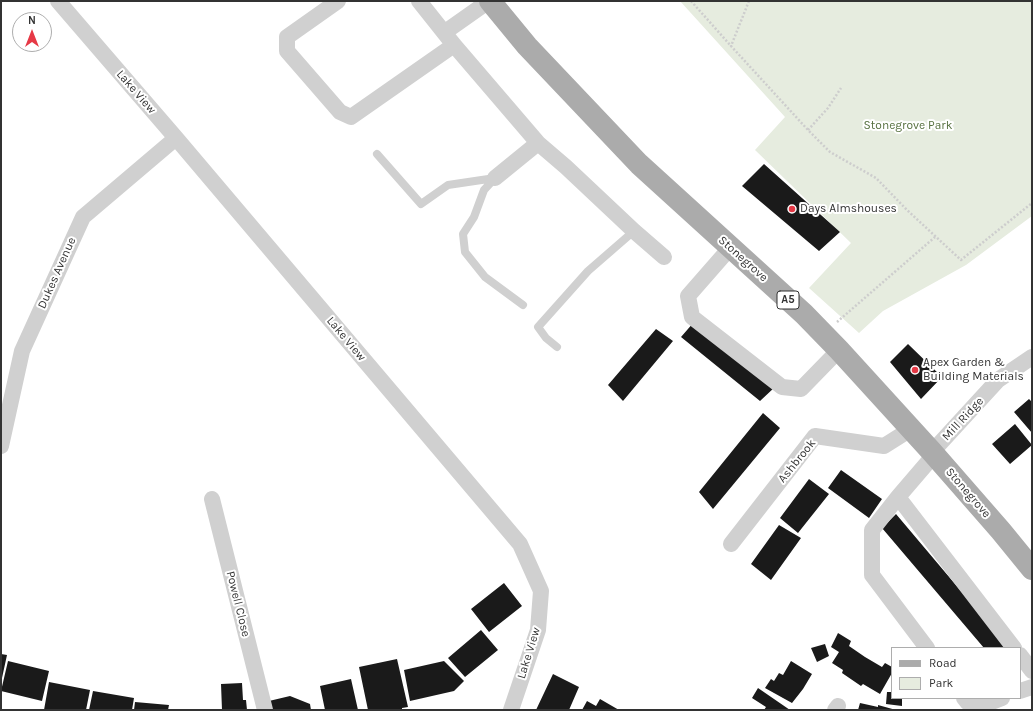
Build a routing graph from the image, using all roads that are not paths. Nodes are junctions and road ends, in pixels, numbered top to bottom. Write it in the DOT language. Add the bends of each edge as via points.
graph roads {
  1 [pos="58,1"];
  2 [pos="338,1"];
  3 [pos="419,1"];
  4 [pos="490,1"];
  5 [pos="450,39"];
  6 [pos="176,138"];
  7 [pos="538,144"];
  8 [pos="377,154"];
  9 [pos="495,178"];
  10 [pos="634,231"];
  11 [pos="730,248"];
  12 [pos="664,257"];
  13 [pos="523,306"];
  14 [pos="557,347"];
  15 [pos="839,350"];
  16 [pos="1032,357"];
  17 [pos="911,429"];
  18 [pos="1,446"];
  19 [pos="933,454"];
  20 [pos="898,497"];
  21 [pos="212,498"];
  22 [pos="732,544"];
  23 [pos="1032,569"];
  24 [pos="926,647"];
  25 [pos="1013,647"];
  26 [pos="1021,656"];
  27 [pos="1032,671"];
  28 [pos="1032,687"];
  29 [pos="1021,691"];
  30 [pos="965,699"];
  31 [pos="999,699"];
  32 [pos="264,710"];
  33 [pos="511,710"];
  1 -- 6 [label="street, Lake View"];
  2 -- 5 [label="street" via="287,37 287,51 340,112 350,117"];
  3 -- 5 [label="street"];
  4 -- 5 [label="street"];
  4 -- 11 [label="main road, Stonegrove / A5" via="527,46 639,164"];
  5 -- 7 [label="street"];
  6 -- 18 [label="street, Dukes Avenue" via="83,217 22,351"];
  6 -- 33 [label="street, Lake View" via="520,544 541,590 538,630"];
  7 -- 9 [label="street"];
  7 -- 10 [label="street"];
  8 -- 9 [label="lane" via="421,204 448,185"];
  9 -- 13 [label="lane" via="484,190 474,218 463,234 465,252 485,277"];
  10 -- 12 [label="street"];
  10 -- 14 [label="lane" via="588,271 538,327"];
  11 -- 15 [label="main road, Stonegrove / A5" via="804,314"];
  11 -- 15 [label="street" via="688,296 692,317 782,387 802,389"];
  15 -- 17 [label="main road, Stonegrove / A5"];
  16 -- 19 [label="street, Mill Ridge" via="998,380"];
  17 -- 19 [label="main road, Stonegrove / A5"];
  17 -- 22 [label="street, Ashbrook" via="884,446 815,436"];
  19 -- 20 [label="street, Mill Ridge"];
  19 -- 23 [label="main road, Stonegrove / A5"];
  20 -- 24 [label="street, Mill Ridge" via="872,530 872,575"];
  20 -- 25 [label="street"];
  21 -- 32 [label="street, Powell Close"];
  26 -- 27 [label="street"];
  28 -- 29 [label="street"];
  30 -- 31 [label="street" via="968,703 989,703"];
}
